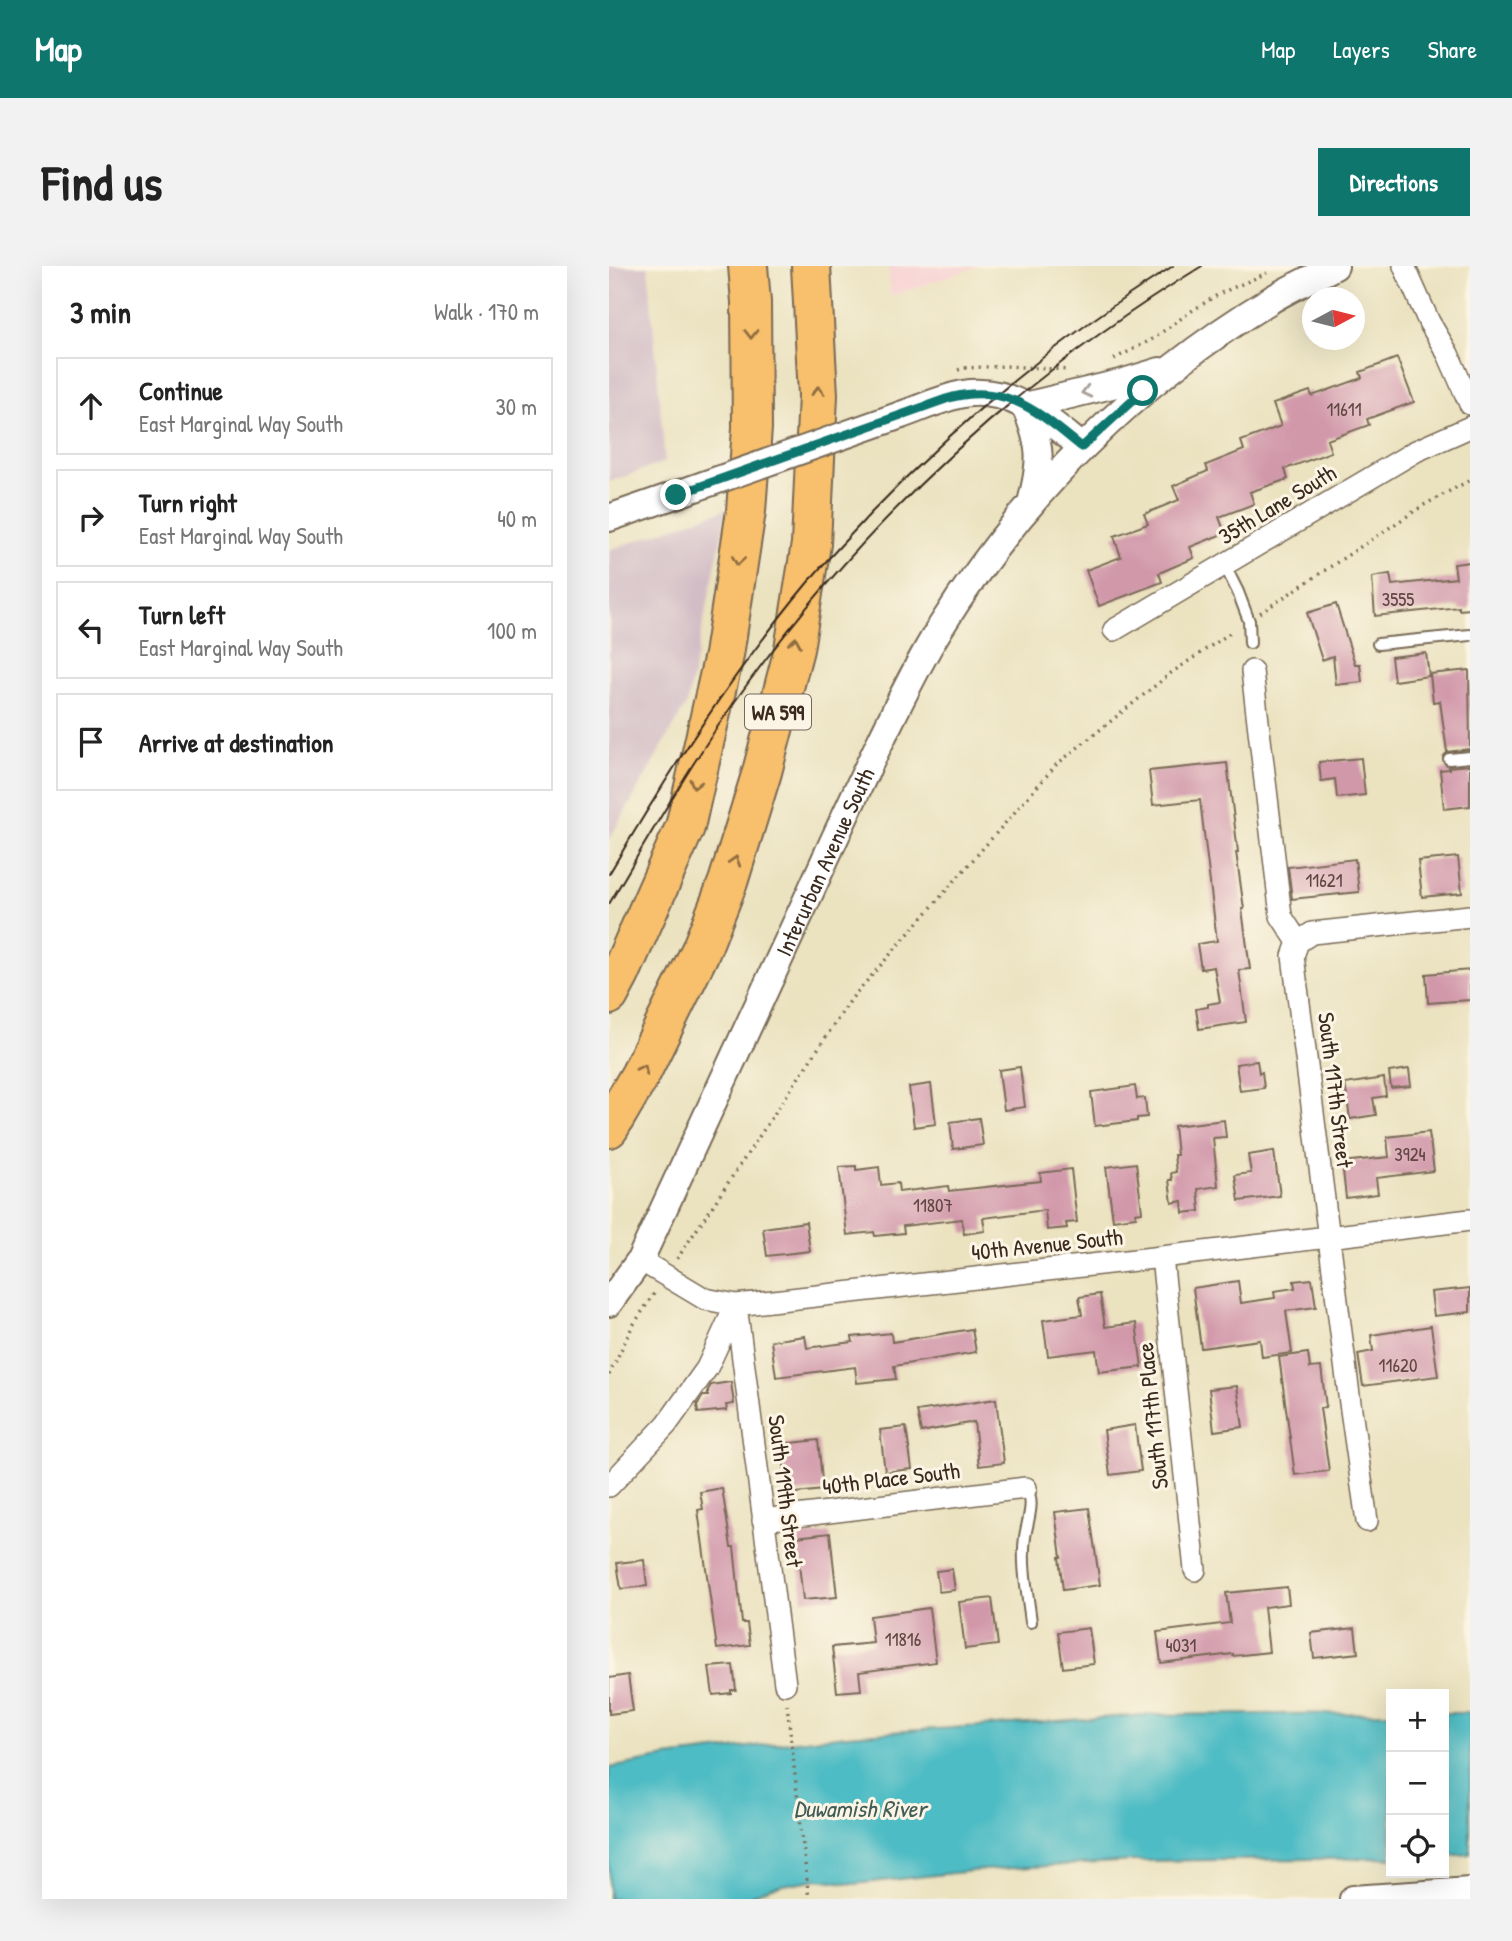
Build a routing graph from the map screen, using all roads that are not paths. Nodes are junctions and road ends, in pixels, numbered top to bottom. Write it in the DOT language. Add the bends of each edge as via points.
graph roads {
  1 [pos="748,266"];
  2 [pos="811,266"];
  3 [pos="1335,266"];
  4 [pos="1404,266"];
  5 [pos="1174,366"];
  6 [pos="1470,404"];
  7 [pos="1025,406"];
  8 [pos="1470,427"];
  9 [pos="1082,447"];
  10 [pos="1031,503"];
  11 [pos="609,518"];
  12 [pos="1225,566"];
  13 [pos="1114,630"];
  14 [pos="1470,635"];
  15 [pos="1250,643"];
  16 [pos="1378,644"];
  17 [pos="1252,671"];
  18 [pos="1470,757"];
  19 [pos="1449,759"];
  20 [pos="1470,916"];
  21 [pos="1298,942"];
  22 [pos="609,995"];
  23 [pos="609,1128"];
  24 [pos="1470,1220"];
  25 [pos="1328,1237"];
  26 [pos="1162,1257"];
  27 [pos="640,1260"];
  28 [pos="609,1303"];
  29 [pos="736,1305"];
  30 [pos="609,1486"];
  31 [pos="1026,1488"];
  32 [pos="763,1520"];
  33 [pos="1367,1521"];
  34 [pos="1195,1570"];
  35 [pos="1031,1622"];
  36 [pos="785,1684"];
  37 [pos="1470,1891"];
  38 [pos="1353,1899"];
  1 -- 22 [label="highway, WA 599, one-way" via="752,428 746,512 724,655 685,827"];
  23 -- 2 [label="highway, WA 599, one-way" via="671,1013 728,882 795,649 811,544 818,394"];
  3 -- 5 [label="street" via="1272,299"];
  4 -- 6 [label="street"];
  5 -- 7 [label="street, one-way"];
  5 -- 9 [label="street, Interurban Avenue South"];
  7 -- 9 [label="street"];
  7 -- 10 [label="street" via="1039,454"];
  7 -- 11 [label="street, bridge" via="1000,395 973,393 946,399"];
  8 -- 12 [label="street, 35th Lane South" via="1416,451"];
  9 -- 10 [label="street, Interurban Avenue South"];
  10 -- 27 [label="street, Interurban Avenue South" via="969,583 911,677"];
  12 -- 13 [label="street, 35th Lane South"];
  12 -- 15 [label="lane" via="1249,621"];
  14 -- 16 [label="lane"];
  17 -- 21 [label="street" via="1281,916"];
  18 -- 19 [label="lane"];
  20 -- 21 [label="street" via="1312,933"];
  21 -- 25 [label="street, South 117th Street" via="1293,956"];
  24 -- 25 [label="street, 40th Avenue South"];
  25 -- 26 [label="street, 40th Avenue South"];
  25 -- 33 [label="street, South 117th Street"];
  26 -- 29 [label="street, 40th Avenue South"];
  26 -- 34 [label="street, South 117th Place"];
  27 -- 28 [label="street, Interurban Avenue South"];
  27 -- 29 [label="street, 40th Avenue South" via="705,1299"];
  29 -- 30 [label="street" via="707,1368 667,1424"];
  29 -- 32 [label="street, South 119th Street"];
  31 -- 32 [label="street, 40th Place South"];
  31 -- 35 [label="lane" via="1030,1502 1025,1567"];
  32 -- 36 [label="street, South 119th Street"];
  37 -- 38 [label="street"];
}
